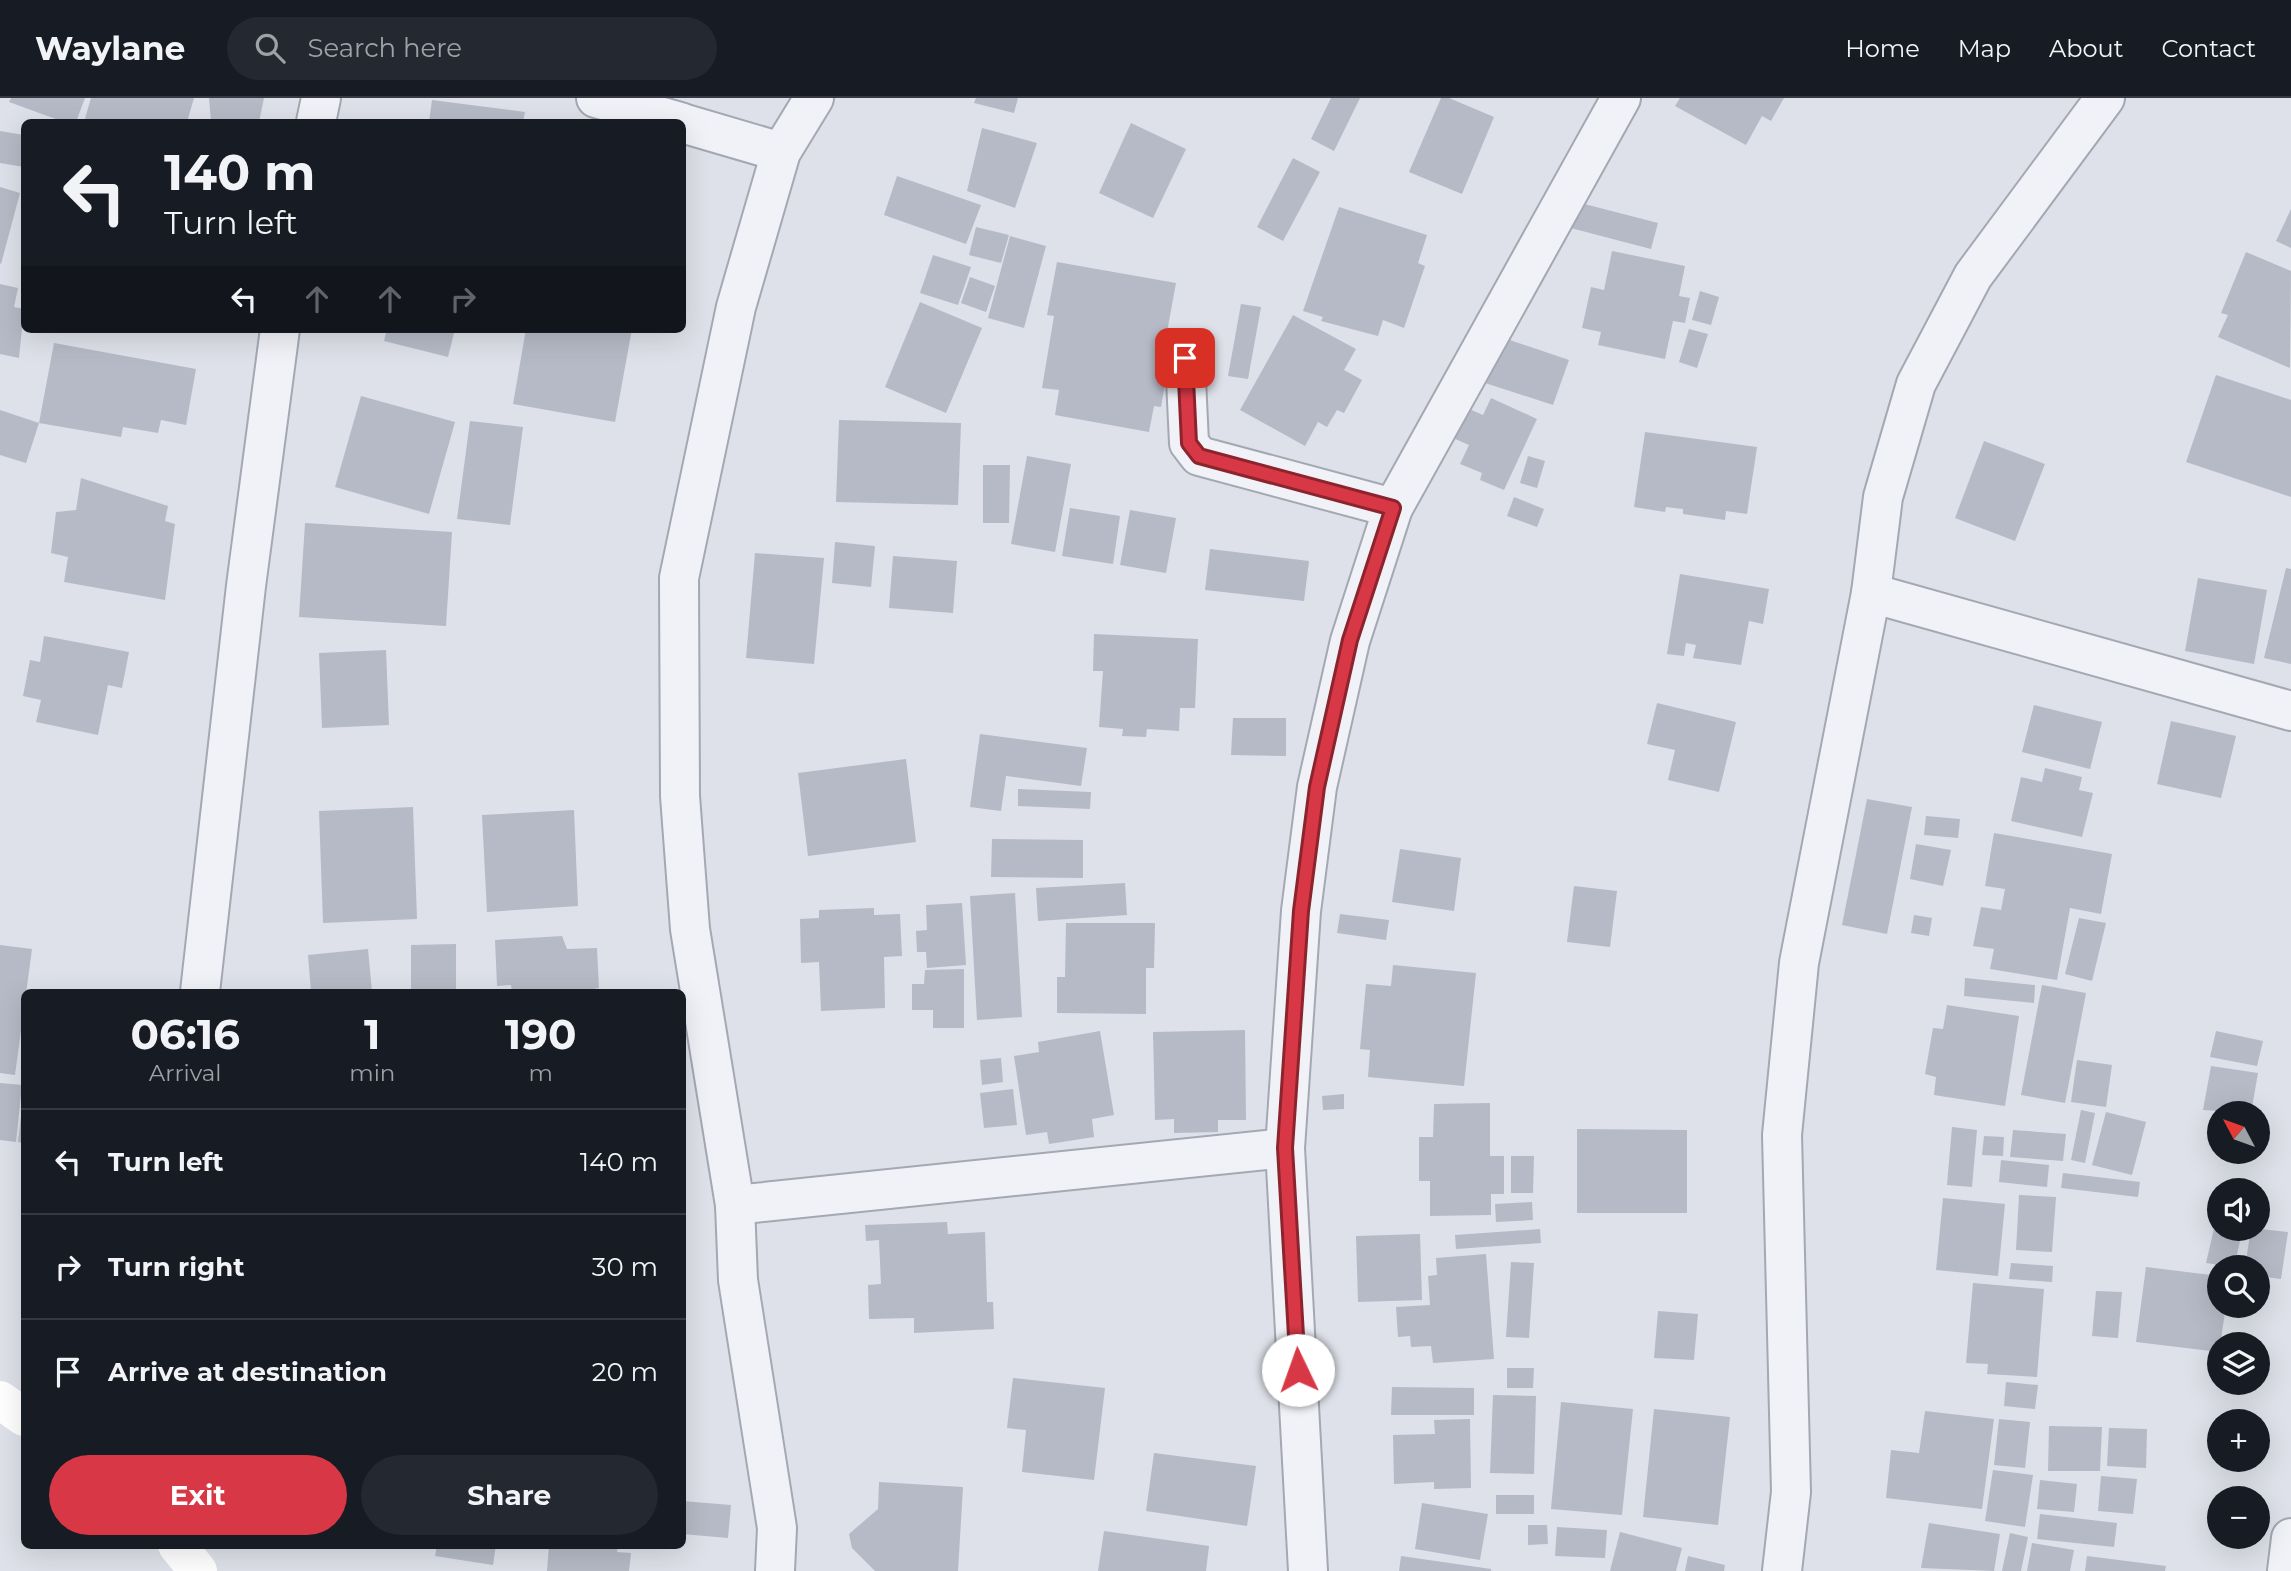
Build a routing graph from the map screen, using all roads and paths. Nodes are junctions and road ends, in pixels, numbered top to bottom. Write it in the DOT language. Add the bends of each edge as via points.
graph roads {
  1 [pos="321,98"];
  2 [pos="596,98"];
  3 [pos="814,98"];
  4 [pos="1621,98"];
  5 [pos="2105,98"];
  6 [pos="317,119"];
  7 [pos="667,119"];
  8 [pos="686,124"];
  9 [pos="781,152"];
  10 [pos="279,333"];
  11 [pos="1185,358"];
  12 [pos="1393,508"];
  13 [pos="1871,593"];
  14 [pos="2291,711"];
  15 [pos="200,989"];
  16 [pos="1285,1148"];
  17 [pos="735,1205"];
  18 [pos="0,1400"];
  19 [pos="21,1416"];
  20 [pos="2291,1538"];
  21 [pos="180,1549"];
  22 [pos="198,1571"];
  23 [pos="775,1571"];
  24 [pos="1308,1571"];
  25 [pos="1783,1571"];
  26 [pos="2287,1571"];
  1 -- 6 [label="street"];
  2 -- 7 [label="street"];
  3 -- 9 [label="street"];
  4 -- 12 [label="street"];
  5 -- 13 [label="street" via="1973,276 1916,384 1883,497"];
  8 -- 9 [label="street"];
  9 -- 17 [label="street" via="736,307 679,578 680,796 690,929"];
  10 -- 15 [label="street"];
  11 -- 12 [label="street" via="1189,443 1199,456"];
  12 -- 16 [label="street" via="1350,640 1317,787 1301,911"];
  13 -- 14 [label="street"];
  13 -- 25 [label="street" via="1799,963 1782,1135 1791,1493"];
  16 -- 17 [label="street"];
  16 -- 24 [label="street"];
  17 -- 23 [label="street" via="738,1280 777,1528"];
  18 -- 19 [label="main road"];
  20 -- 26 [label="street"];
  21 -- 22 [label="main road"];
}
